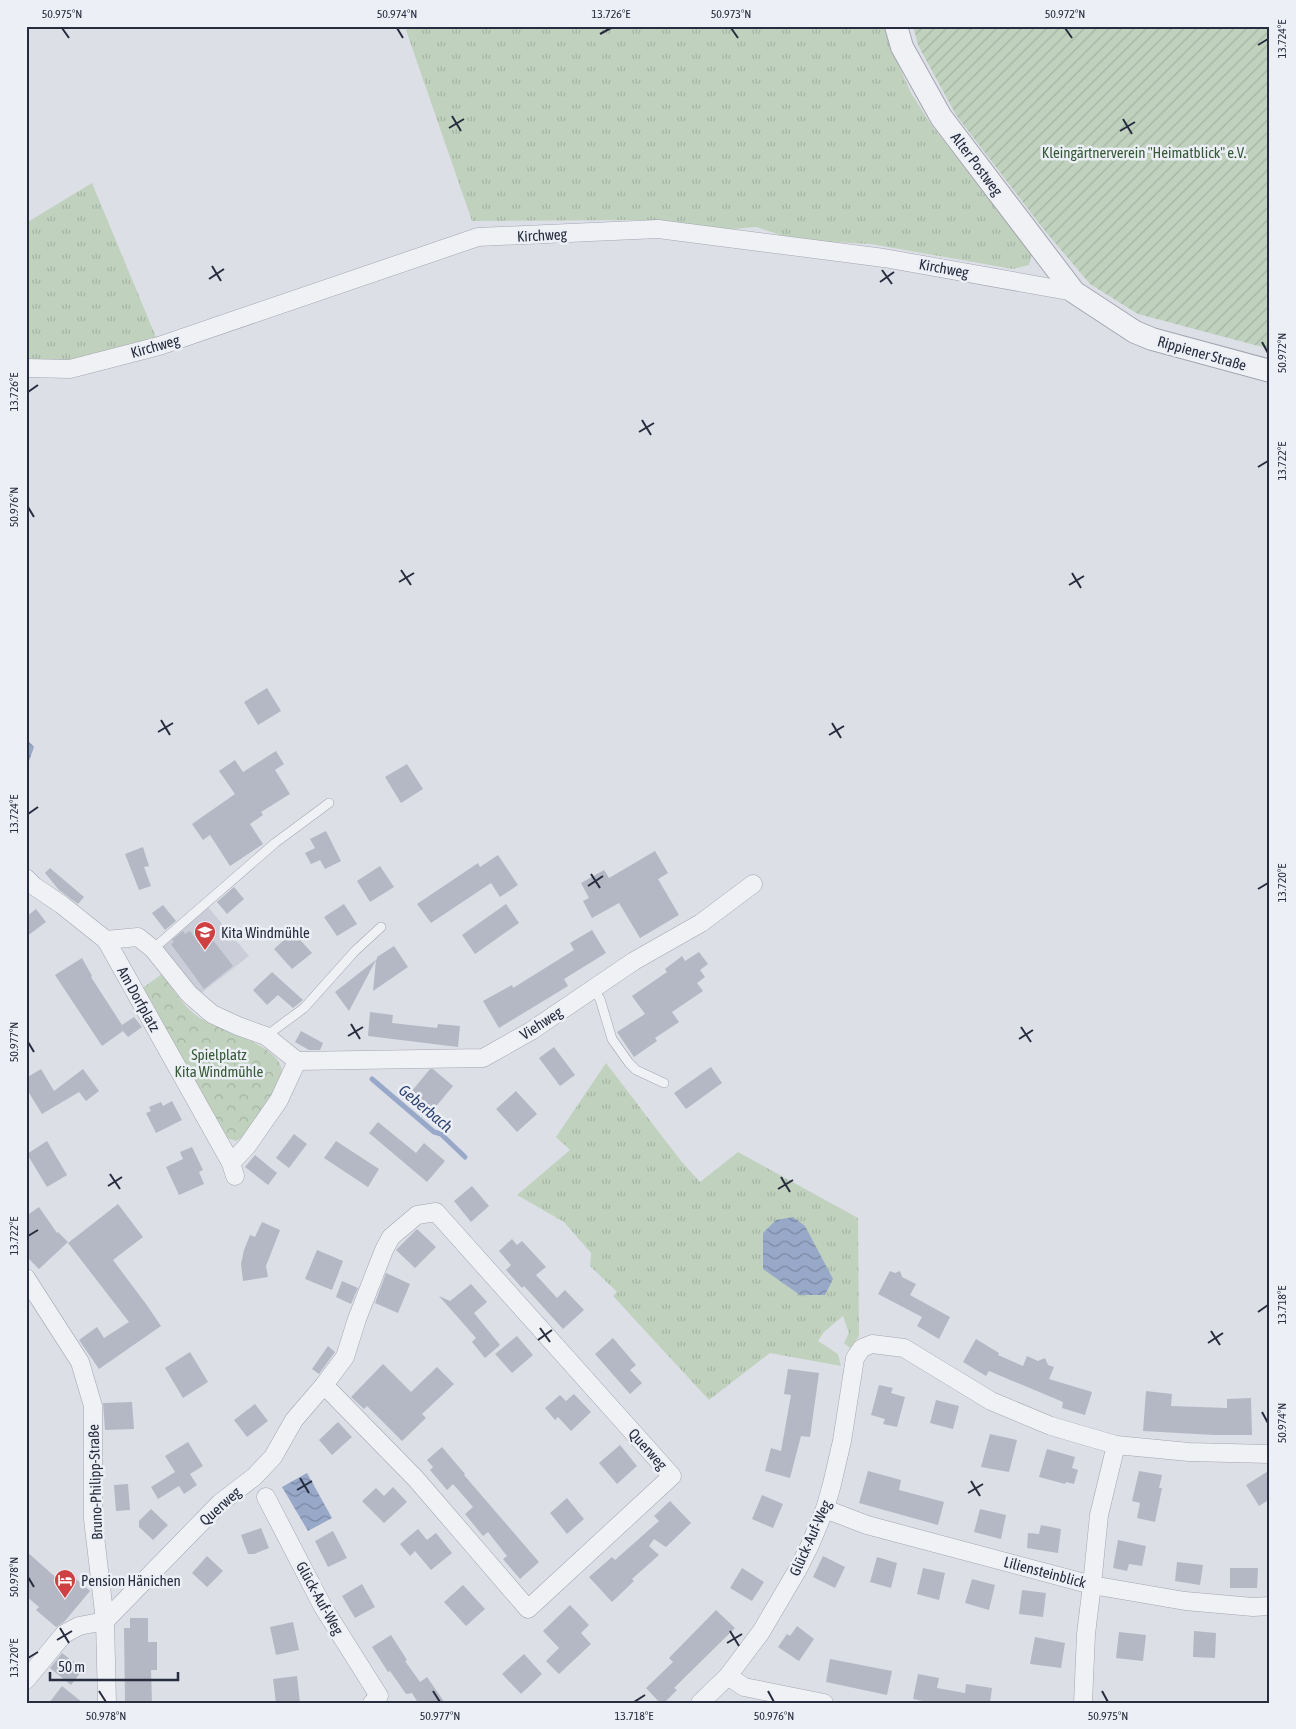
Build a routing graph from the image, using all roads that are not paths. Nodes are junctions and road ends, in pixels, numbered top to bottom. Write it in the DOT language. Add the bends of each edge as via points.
graph roads {
  1 [pos="896,26"];
  2 [pos="1074,292"];
  3 [pos="1135,332"];
  4 [pos="26,368"];
  5 [pos="1270,371"];
  6 [pos="329,802"];
  7 [pos="26,878"];
  8 [pos="753,884"];
  9 [pos="381,927"];
  10 [pos="106,940"];
  11 [pos="153,949"];
  12 [pos="593,989"];
  13 [pos="266,1036"];
  14 [pos="297,1062"];
  15 [pos="664,1083"];
  16 [pos="26,1278"];
  17 [pos="324,1385"];
  18 [pos="1116,1445"];
  19 [pos="1270,1454"];
  20 [pos="266,1497"];
  21 [pos="825,1509"];
  22 [pos="1092,1585"];
  23 [pos="1270,1606"];
  24 [pos="106,1621"];
  25 [pos="728,1676"];
  26 [pos="26,1680"];
  27 [pos="378,1701"];
  28 [pos="107,1703"];
  29 [pos="700,1703"];
  30 [pos="824,1703"];
  31 [pos="1083,1703"];
  1 -- 2 [label="street, Alter Postweg" via="902,47 941,116"];
  2 -- 3 [label="street, Alter Postweg"];
  2 -- 4 [label="street, Kirchweg" via="884,258 658,229 478,237 159,346 70,369"];
  3 -- 5 [label="street, Rippiener Straße"];
  6 -- 11 [label="lane" via="274,843"];
  7 -- 10 [label="street, Am Dorfplatz"];
  8 -- 12 [label="street, Viehweg" via="701,923"];
  9 -- 13 [label="lane" via="304,1008"];
  10 -- 11 [label="street" via="138,937"];
  10 -- 14 [label="street, Am Dorfplatz" via="233,1169 279,1100"];
  11 -- 13 [label="street" via="189,994 212,1014"];
  12 -- 14 [label="street, Viehweg" via="532,1031 483,1058"];
  12 -- 15 [label="lane" via="600,999 612,1039 629,1064"];
  13 -- 14 [label="street"];
  16 -- 24 [label="street, Bruno-Philipp-Straße" via="80,1362 93,1406 93,1520"];
  17 -- 17 [label="street, Querweg" via="345,1357 384,1250 392,1237 417,1215 436,1212 672,1476 528,1609 416,1479"];
  17 -- 24 [label="street, Querweg" via="294,1420 273,1456 254,1477 220,1503"];
  18 -- 19 [label="street" via="1190,1452"];
  18 -- 21 [label="street, Glück-Auf-Weg" via="1051,1426 991,1400 904,1348 872,1344 862,1348 855,1358 842,1441"];
  18 -- 22 [label="street" via="1099,1515"];
  20 -- 27 [label="street, Glück-Auf-Weg" via="323,1607"];
  21 -- 22 [label="street, Liliensteinblick" via="867,1525"];
  21 -- 25 [label="street, Glück-Auf-Weg" via="798,1570 761,1632"];
  22 -- 23 [label="street, Liliensteinblick" via="1185,1601"];
  22 -- 31 [label="street"];
  24 -- 26 [label="street" via="79,1626 64,1634"];
  24 -- 28 [label="street, Bruno-Philipp-Straße"];
  25 -- 29 [label="street, Glück-Auf-Weg"];
  25 -- 30 [label="street" via="744,1687"];
}
